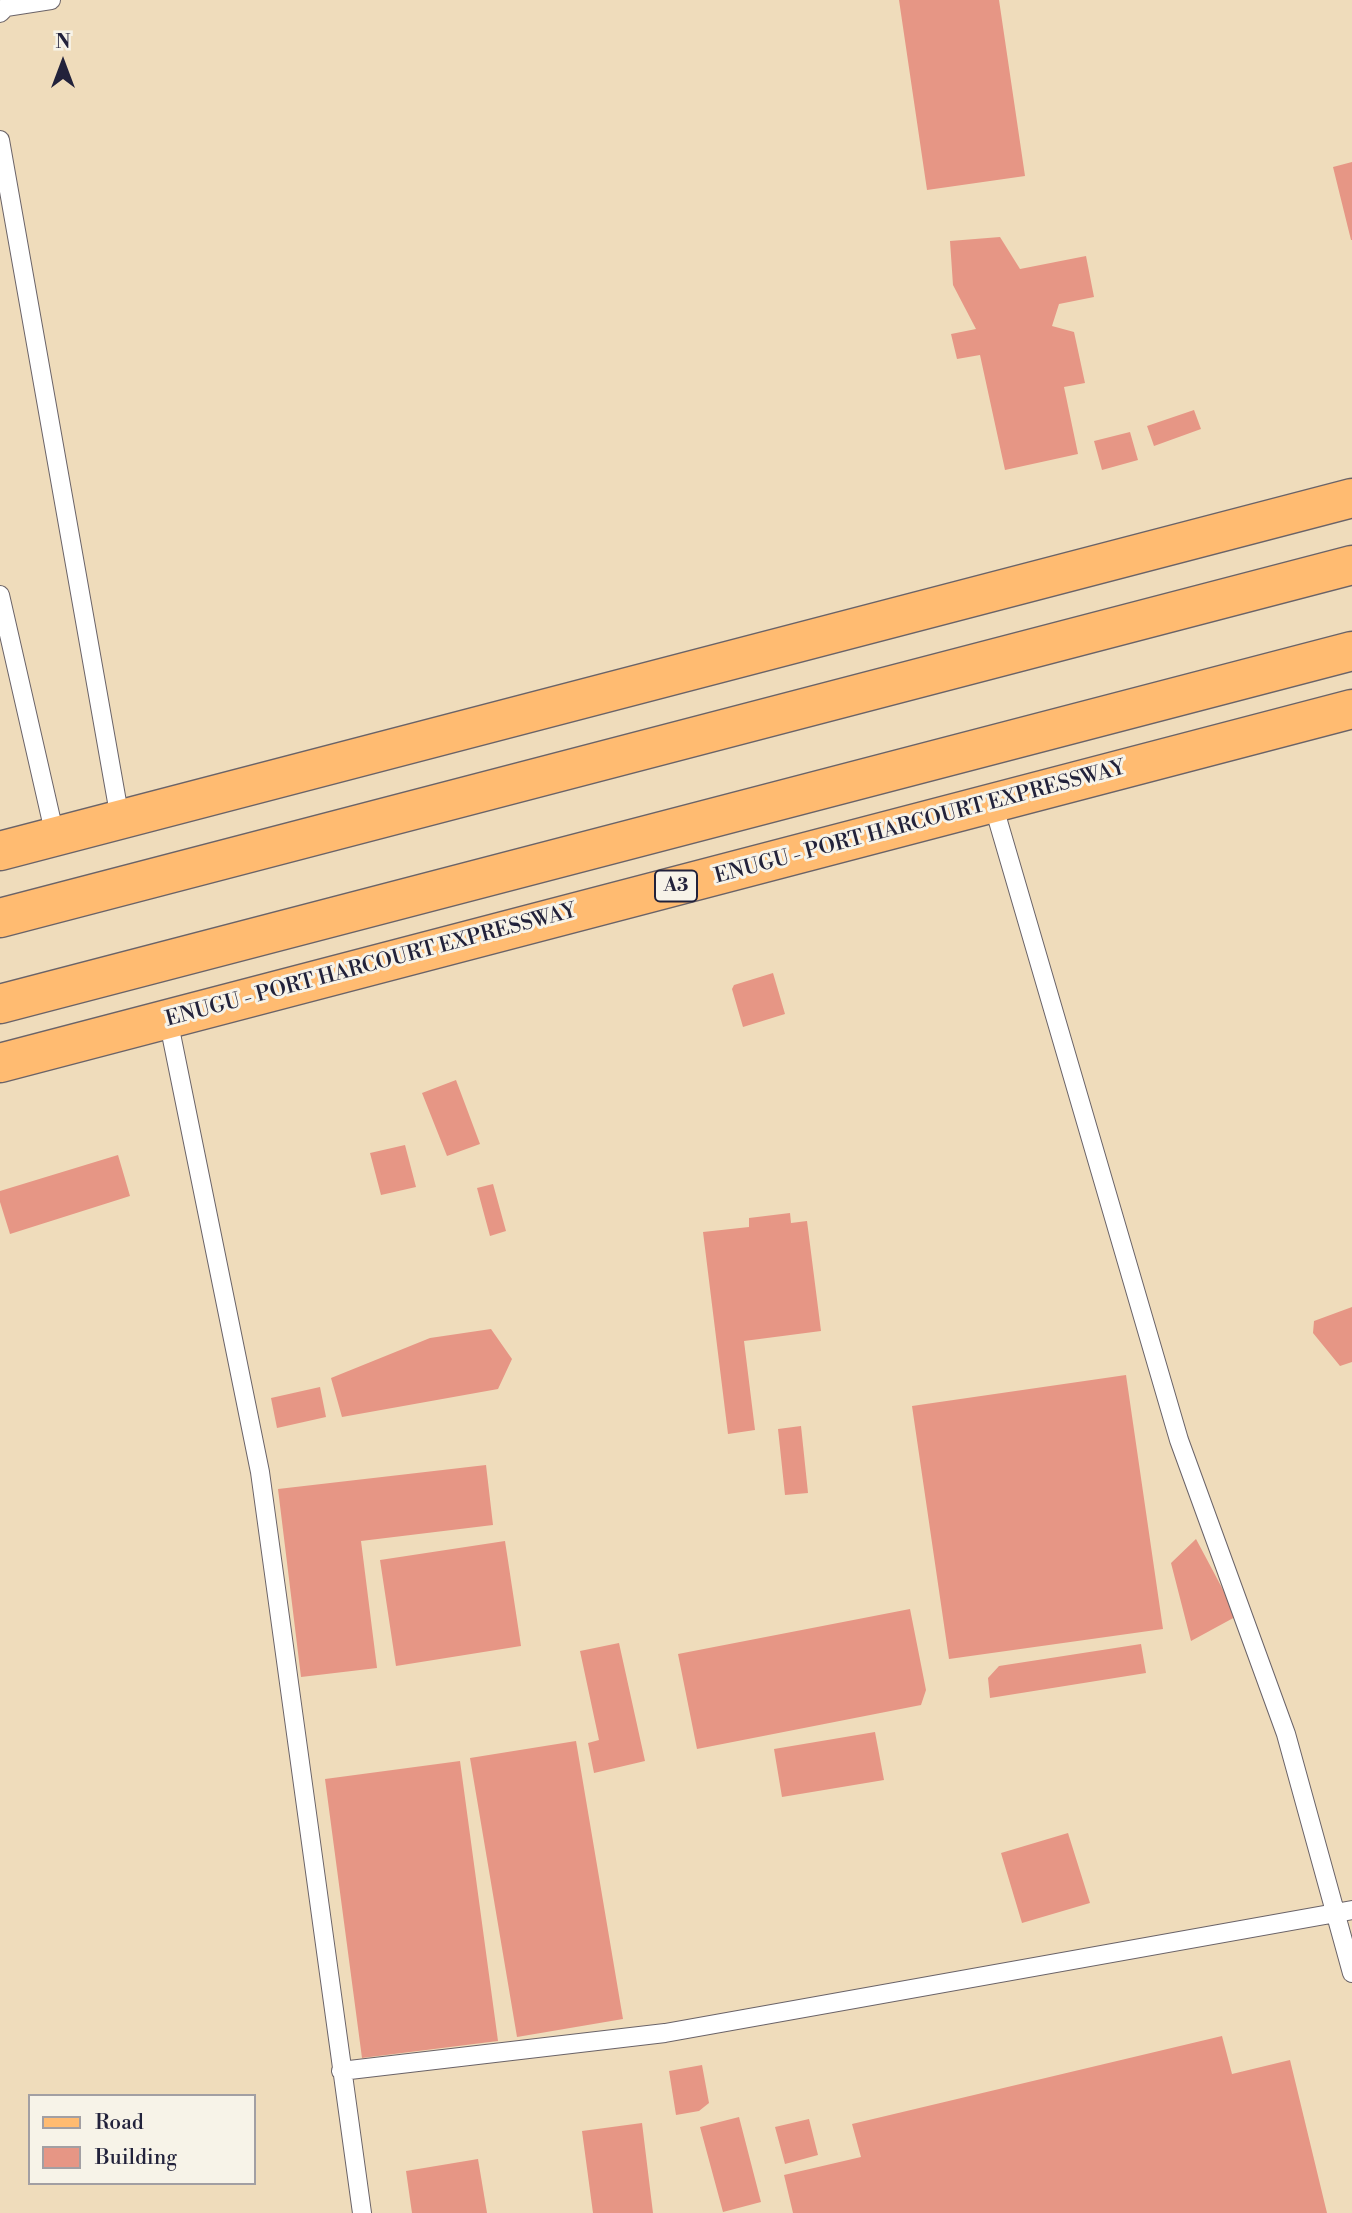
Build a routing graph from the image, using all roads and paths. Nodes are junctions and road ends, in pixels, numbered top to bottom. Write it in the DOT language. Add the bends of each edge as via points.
graph roads {
  1 [pos="51,0"];
  2 [pos="0,13"];
  3 [pos="0,140"];
  4 [pos="1352,498"];
  5 [pos="1352,565"];
  6 [pos="0,595"];
  7 [pos="1352,651"];
  8 [pos="1352,709"];
  9 [pos="993,804"];
  10 [pos="120,819"];
  11 [pos="55,836"];
  12 [pos="0,851"];
  13 [pos="0,918"];
  14 [pos="0,1004"];
  15 [pos="168,1019"];
  16 [pos="0,1063"];
  17 [pos="1344,1911"];
  18 [pos="1352,1973"];
  19 [pos="341,2071"];
  20 [pos="362,2213"];
  1 -- 2 [label="lane" via="6,7"];
  3 -- 10 [label="lane"];
  4 -- 10 [label="main road"];
  5 -- 13 [label="main road"];
  6 -- 11 [label="lane"];
  7 -- 14 [label="main road"];
  8 -- 9 [label="main road, ENUGU - PORT HARCOURT EXPRESSWAY / A3"];
  9 -- 15 [label="main road, ENUGU - PORT HARCOURT EXPRESSWAY / A3"];
  9 -- 17 [label="lane" via="1179,1440 1286,1734"];
  10 -- 11 [label="main road"];
  11 -- 12 [label="main road"];
  15 -- 16 [label="main road, ENUGU - PORT HARCOURT EXPRESSWAY / A3"];
  15 -- 19 [label="lane" via="260,1472"];
  17 -- 18 [label="lane"];
  17 -- 19 [label="lane" via="665,2033"];
  19 -- 20 [label="lane"];
}
